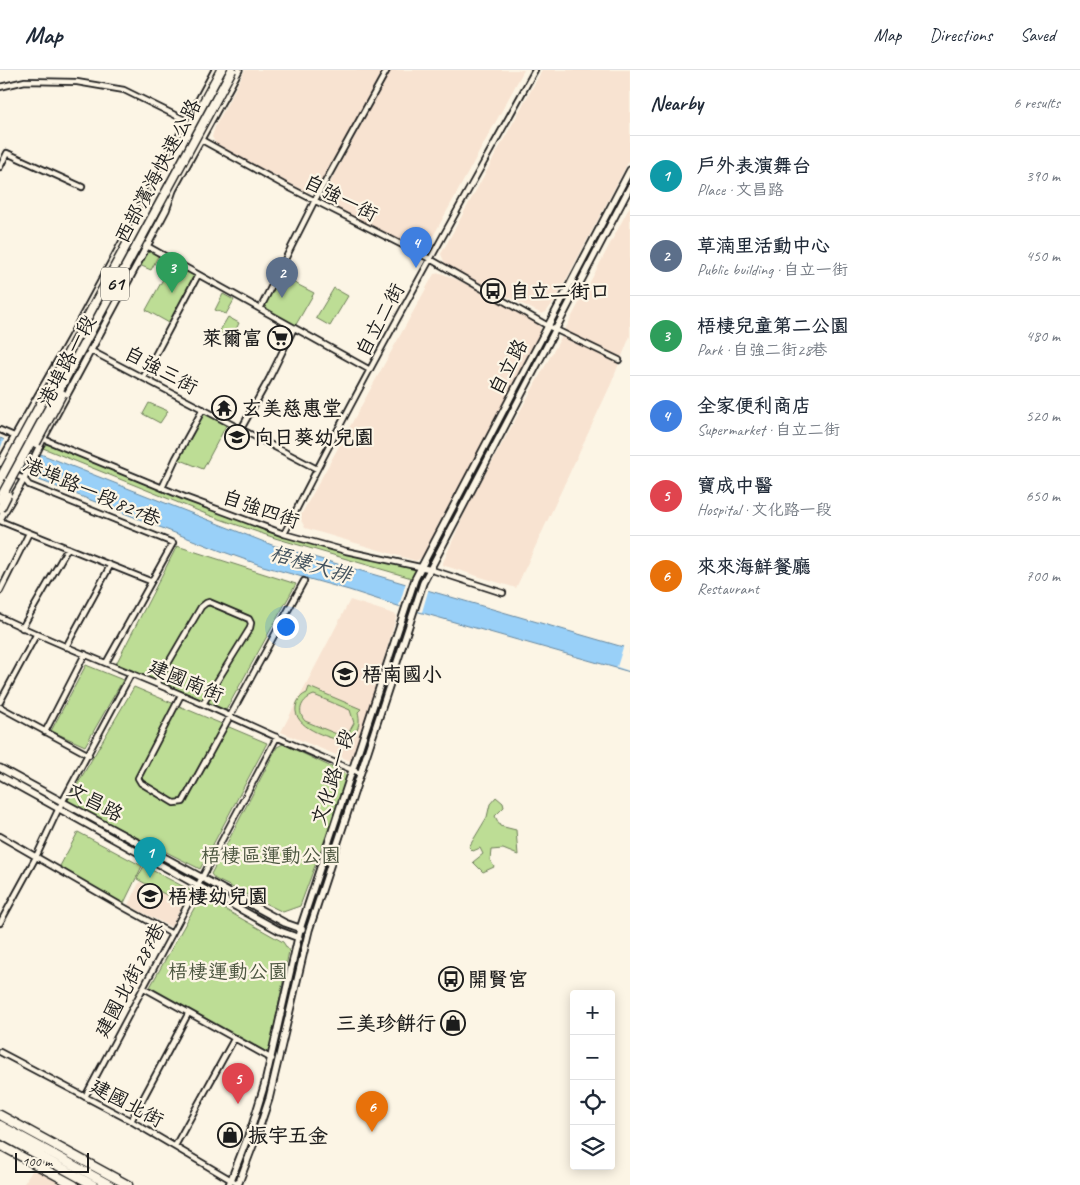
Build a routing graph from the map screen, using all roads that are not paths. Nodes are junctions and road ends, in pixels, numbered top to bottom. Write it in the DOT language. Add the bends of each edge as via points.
graph roads {
  1 [pos="215,70"];
  2 [pos="221,70"];
  3 [pos="232,70"];
  4 [pos="239,70"];
  5 [pos="387,70"];
  6 [pos="535,70"];
  7 [pos="0,87"];
  8 [pos="187,120"];
  9 [pos="182,129"];
  10 [pos="201,140"];
  11 [pos="0,168"];
  12 [pos="630,170"];
  13 [pos="155,180"];
  14 [pos="630,186"];
  15 [pos="82,187"];
  16 [pos="173,190"];
  17 [pos="315,200"];
  18 [pos="143,225"];
  19 [pos="127,234"];
  20 [pos="135,239"];
  21 [pos="147,246"];
  22 [pos="430,259"];
  23 [pos="198,275"];
  24 [pos="260,309"];
  25 [pos="548,326"];
  26 [pos="294,328"];
  27 [pos="555,329"];
  28 [pos="70,339"];
  29 [pos="78,343"];
  30 [pos="92,350"];
  31 [pos="68,352"];
  32 [pos="77,356"];
  33 [pos="619,360"];
  34 [pos="370,370"];
  35 [pos="143,378"];
  36 [pos="203,409"];
  37 [pos="18,428"];
  38 [pos="241,429"];
  39 [pos="0,430"];
  40 [pos="30,433"];
  41 [pos="14,436"];
  42 [pos="43,439"];
  43 [pos="0,462"];
  44 [pos="0,467"];
  45 [pos="317,469"];
  46 [pos="0,471"];
  47 [pos="9,472"];
  48 [pos="0,479"];
  49 [pos="24,479"];
  50 [pos="0,488"];
  51 [pos="162,488"];
  52 [pos="0,499"];
  53 [pos="0,509"];
  54 [pos="0,520"];
  55 [pos="29,533"];
  56 [pos="284,534"];
  57 [pos="68,548"];
  58 [pos="110,566"];
  59 [pos="421,568"];
  60 [pos="429,569"];
  61 [pos="304,580"];
  62 [pos="415,580"];
  63 [pos="150,581"];
  64 [pos="423,583"];
  65 [pos="0,591"];
  66 [pos="503,592"];
  67 [pos="0,617"];
  68 [pos="22,628"];
  69 [pos="36,635"];
  70 [pos="66,646"];
  71 [pos="85,654"];
  72 [pos="106,663"];
  73 [pos="131,674"];
  74 [pos="156,684"];
  75 [pos="180,695"];
  76 [pos="0,702"];
  77 [pos="203,704"];
  78 [pos="0,707"];
  79 [pos="229,717"];
  80 [pos="45,732"];
  81 [pos="277,737"];
  82 [pos="89,756"];
  83 [pos="0,768"];
  84 [pos="352,770"];
  85 [pos="360,773"];
  86 [pos="0,776"];
  87 [pos="63,803"];
  88 [pos="58,810"];
  89 [pos="0,836"];
  90 [pos="36,857"];
  91 [pos="202,878"];
  92 [pos="198,885"];
  93 [pos="0,923"];
  94 [pos="300,928"];
  95 [pos="309,930"];
  96 [pos="172,934"];
  97 [pos="298,938"];
  98 [pos="306,940"];
  99 [pos="144,988"];
  100 [pos="188,1014"];
  101 [pos="234,1039"];
  102 [pos="0,1052"];
  103 [pos="271,1059"];
  104 [pos="278,1060"];
  105 [pos="85,1097"];
  106 [pos="0,1115"];
  107 [pos="131,1122"];
  108 [pos="0,1124"];
  109 [pos="0,1134"];
  110 [pos="0,1144"];
  111 [pos="175,1146"];
  112 [pos="230,1182"];
  113 [pos="238,1184"];
  114 [pos="74,1185"];
  115 [pos="93,1185"];
  116 [pos="110,1185"];
  117 [pos="128,1185"];
  1 -- 8 [label="street, 港埠路一段"];
  2 -- 31 [label="main road, 西部濱海快速公路 / 61, bridge"];
  3 -- 32 [label="main road, 西部濱海快速公路 / 61, bridge"];
  4 -- 10 [label="street, 港埠路一段"];
  5 -- 17 [label="street"];
  6 -- 22 [label="street, 自立二街"];
  7 -- 8 [label="street" via="25,81 77,82 124,90"];
  8 -- 9 [label="street, 港埠路一段"];
  9 -- 10 [label="street, 自強一街"];
  9 -- 13 [label="street, 港埠路一段"];
  10 -- 16 [label="street, 港埠路一段"];
  10 -- 17 [label="street, 自強一街"];
  11 -- 15 [label="street" via="6,153"];
  12 -- 25 [label="street, 自立路"];
  13 -- 18 [label="street, 港埠路一段"];
  13 -- 19 [label="street, 港埠路一段"];
  14 -- 27 [label="street, 自立路"];
  16 -- 18 [label="street, 港埠路一段"];
  16 -- 21 [label="street, 港埠路一段"];
  17 -- 22 [label="street, 自強一街"];
  17 -- 24 [label="street"];
  18 -- 20 [label="street, 港埠路一段"];
  19 -- 20 [label="street"];
  19 -- 28 [label="street, 港埠路一段"];
  20 -- 21 [label="street"];
  20 -- 29 [label="street, 港埠路一段"];
  21 -- 23 [label="street"];
  21 -- 30 [label="street, 港埠路一段"];
  22 -- 25 [label="street, 自強一街"];
  22 -- 34 [label="street, 自立二街"];
  23 -- 24 [label="street"];
  23 -- 35 [label="street"];
  24 -- 26 [label="street"];
  25 -- 27 [label="street, 自強一街"];
  25 -- 59 [label="street, 自立路"];
  26 -- 34 [label="street"];
  26 -- 38 [label="street"];
  27 -- 33 [label="street, 自強一街"];
  27 -- 60 [label="street, 自立路"];
  28 -- 29 [label="street, 自強三街"];
  28 -- 37 [label="street, 港埠路一段"];
  29 -- 30 [label="street, 自強三街"];
  29 -- 40 [label="street, 港埠路一段"];
  30 -- 35 [label="street, 自強三街"];
  30 -- 42 [label="street, 港埠路一段"];
  31 -- 46 [label="main road, bridge" via="55,369"];
  31 -- 48 [label="main road, 西部濱海快速公路 / 61, bridge"];
  32 -- 52 [label="main road, 西部濱海快速公路 / 61, bridge"];
  32 -- 53 [label="main road, bridge" via="56,406"];
  34 -- 45 [label="street, 自立二街"];
  35 -- 36 [label="street, 自強三街"];
  36 -- 38 [label="street, 自強三街"];
  36 -- 51 [label="street"];
  37 -- 40 [label="street, 自強四街"];
  37 -- 41 [label="street, 港埠路一段"];
  38 -- 45 [label="street, 自強三街"];
  39 -- 41 [label="street"];
  40 -- 42 [label="street, 自強四街"];
  40 -- 47 [label="street, 港埠路一段"];
  41 -- 43 [label="street, 港埠路一段"];
  42 -- 49 [label="street, 港埠路一段"];
  42 -- 51 [label="street, 自強四街"];
  44 -- 47 [label="street, 港埠路一段821巷"];
  45 -- 56 [label="street, 自立二街"];
  47 -- 49 [label="street, 港埠路一段821巷"];
  47 -- 50 [label="street, 港埠路一段"];
  49 -- 54 [label="street, 港埠路一段"];
  49 -- 63 [label="street, 港埠路一段821巷" via="30,485 173,543"];
  51 -- 56 [label="street, 自強四街"];
  54 -- 55 [label="street"];
  55 -- 57 [label="street"];
  55 -- 65 [label="street"];
  56 -- 59 [label="street, 自強四街"];
  57 -- 58 [label="street"];
  57 -- 68 [label="street"];
  58 -- 63 [label="street"];
  58 -- 70 [label="street"];
  59 -- 60 [label="street, 自強四街"];
  59 -- 62 [label="street, 自立路"];
  60 -- 64 [label="street, 自立路"];
  60 -- 66 [label="street, 自強四街"];
  61 -- 79 [label="street"];
  62 -- 84 [label="street, 文化路一段"];
  63 -- 72 [label="street"];
  64 -- 85 [label="street, 文化路一段"];
  67 -- 68 [label="street, 建國南街"];
  68 -- 69 [label="street, 建國南街"];
  69 -- 70 [label="street, 建國南街"];
  69 -- 76 [label="street"];
  70 -- 71 [label="street, 建國南街"];
  71 -- 72 [label="street, 建國南街"];
  71 -- 80 [label="street"];
  72 -- 73 [label="street, 建國南街"];
  73 -- 74 [label="street, 建國南街"];
  73 -- 82 [label="street"];
  74 -- 75 [label="street, 建國南街"];
  74 -- 77 [label="street" via="206,603 249,619 250,628"];
  75 -- 77 [label="street, 建國南街"];
  75 -- 79 [label="street" via="138,778 174,803 183,802"];
  77 -- 79 [label="street, 建國南街"];
  78 -- 80 [label="street"];
  79 -- 81 [label="street, 建國南街"];
  80 -- 82 [label="street"];
  81 -- 84 [label="street, 建國南街"];
  81 -- 91 [label="street, 建國北街287巷"];
  82 -- 87 [label="street"];
  83 -- 87 [label="street, 文昌路"];
  84 -- 85 [label="street, 建國南街"];
  84 -- 94 [label="street, 文化路一段"];
  85 -- 95 [label="street, 文化路一段"];
  86 -- 88 [label="street, 文昌路"];
  87 -- 88 [label="street"];
  87 -- 91 [label="street, 文昌路"];
  88 -- 90 [label="street"];
  88 -- 92 [label="street, 文昌路"];
  89 -- 90 [label="street"];
  90 -- 93 [label="street"];
  90 -- 96 [label="street"];
  91 -- 92 [label="street, 建國北街287巷"];
  91 -- 94 [label="street, 文昌路" via="284,923"];
  92 -- 96 [label="street, 建國北街287巷"];
  92 -- 97 [label="street, 文昌路"];
  94 -- 95 [label="street, 文昌路"];
  94 -- 97 [label="street, 文化路一段"];
  95 -- 98 [label="street, 文化路一段"];
  96 -- 99 [label="street, 建國北街287巷"];
  97 -- 98 [label="street, 文昌路"];
  97 -- 103 [label="street, 文化路一段"];
  98 -- 104 [label="street, 文化路一段"];
  99 -- 100 [label="street"];
  99 -- 105 [label="street, 建國北街287巷"];
  100 -- 101 [label="street"];
  100 -- 107 [label="street"];
  101 -- 103 [label="street"];
  101 -- 111 [label="street"];
  102 -- 105 [label="street, 建國北街"];
  103 -- 104 [label="street"];
  103 -- 112 [label="street, 文化路一段" via="252,1126"];
  104 -- 113 [label="street, 文化路一段" via="263,1117"];
  105 -- 107 [label="street, 建國北街"];
  106 -- 117 [label="main road"];
  107 -- 111 [label="street, 建國北街"];
  108 -- 116 [label="main road"];
  109 -- 115 [label="main road"];
  110 -- 114 [label="main road"];
  111 -- 112 [label="street, 建國北街"];
  112 -- 113 [label="street, 建國北街"];
}
